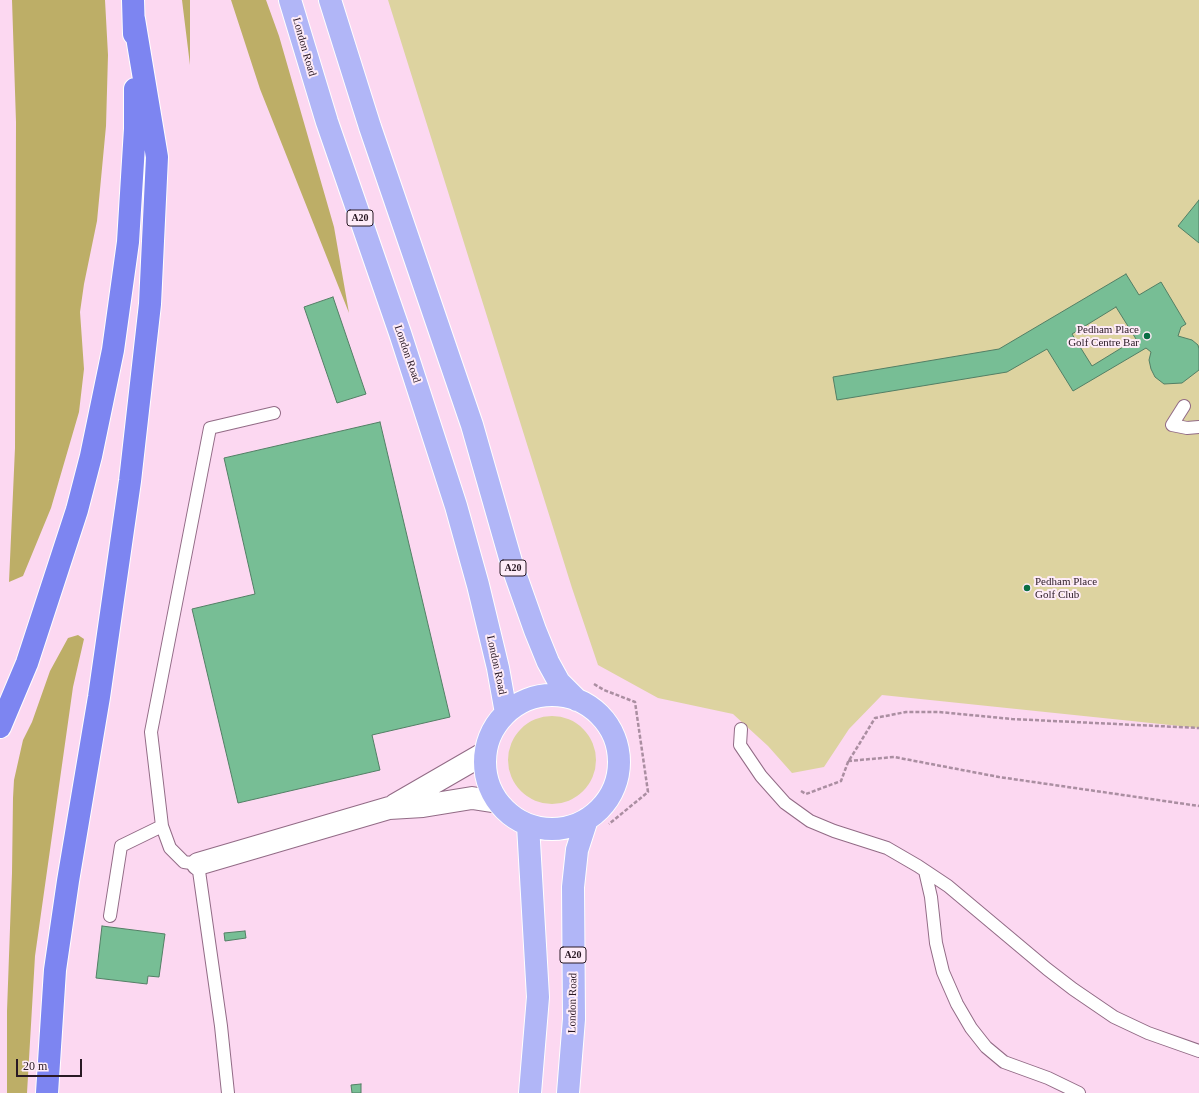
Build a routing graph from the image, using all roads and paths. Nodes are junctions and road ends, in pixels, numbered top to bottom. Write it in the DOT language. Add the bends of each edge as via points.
graph roads {
  1 [pos="290,0"];
  2 [pos="330,0"];
  3 [pos="133,10"];
  4 [pos="1184,406"];
  5 [pos="274,413"];
  6 [pos="1199,426"];
  7 [pos="577,700"];
  8 [pos="506,713"];
  9 [pos="0,727"];
  10 [pos="1199,728"];
  11 [pos="741,729"];
  12 [pos="485,753"];
  13 [pos="848,762"];
  14 [pos="800,790"];
  15 [pos="498,802"];
  16 [pos="1199,806"];
  17 [pos="389,808"];
  18 [pos="587,819"];
  19 [pos="528,825"];
  20 [pos="162,826"];
  21 [pos="198,864"];
  22 [pos="925,870"];
  23 [pos="110,916"];
  24 [pos="1199,1051"];
  25 [pos="47,1093"];
  26 [pos="228,1093"];
  27 [pos="530,1093"];
  28 [pos="568,1093"];
  29 [pos="1079,1093"];
  1 -- 8 [label="main road, London Road / A20" via="325,115 456,506 478,585"];
  2 -- 7 [label="main road, A20" via="370,127 472,425 512,565 534,630 559,682"];
  3 -- 9 [label="highway" via="135,129 129,235 113,350 77,510 27,663"];
  3 -- 25 [label="highway" via="157,157 150,304 130,481 99,697 55,970"];
  4 -- 6 [label="lane" via="1172,425 1187,428"];
  5 -- 20 [label="lane" via="210,428 151,732"];
  7 -- 8 [label="main road" via="559,696 540,696 521,702"];
  7 -- 18 [label="main road" via="603,719 612,733 617,749 615,783 609,797"];
  8 -- 12 [label="main road" via="489,738"];
  10 -- 13 [label="path" via="906,712 875,718"];
  11 -- 22 [label="lane" via="740,745 761,776 785,803 810,820 834,831 887,848"];
  12 -- 15 [label="main road" via="489,787"];
  12 -- 17 [label="street"];
  13 -- 14 [label="path" via="841,782 806,794"];
  13 -- 16 [label="path" via="894,757 999,777"];
  15 -- 17 [label="street" via="472,798 423,806"];
  15 -- 19 [label="main road" via="511,816"];
  17 -- 21 [label="street"];
  18 -- 19 [label="main road" via="573,826 558,829"];
  18 -- 28 [label="main road, London Road / A20" via="577,850 573,886 574,1019"];
  19 -- 27 [label="main road" via="538,997"];
  20 -- 21 [label="lane" via="170,848 184,862"];
  20 -- 23 [label="lane" via="121,846"];
  21 -- 26 [label="lane"];
  22 -- 24 [label="lane" via="977,909 1047,969 1114,1017 1148,1033"];
  22 -- 29 [label="lane" via="936,943 944,972 957,1004 971,1028 986,1047 1004,1062 1048,1078"];
}
